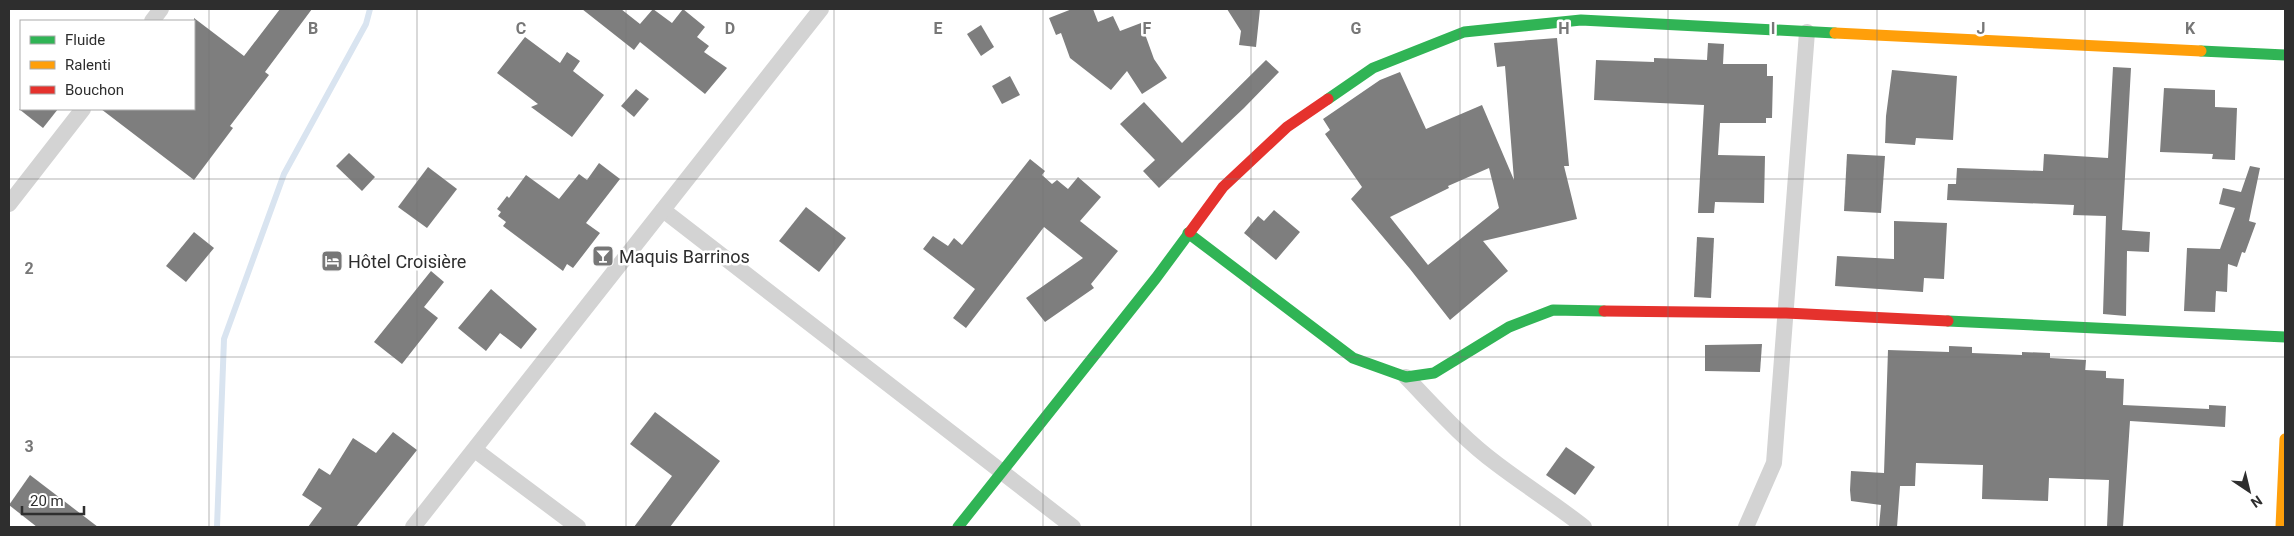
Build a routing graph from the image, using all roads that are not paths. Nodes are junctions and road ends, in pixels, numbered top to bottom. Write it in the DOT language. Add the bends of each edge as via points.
graph roads {
  1 [pos="162,9"];
  2 [pos="821,9"];
  3 [pos="153,20"];
  4 [pos="1807,32"];
  5 [pos="2285,55"];
  6 [pos="82,110"];
  7 [pos="9,204"];
  8 [pos="663,210"];
  9 [pos="1188,233"];
  10 [pos="1786,313"];
  11 [pos="2285,337"];
  12 [pos="1406,376"];
  13 [pos="2285,439"];
  14 [pos="475,450"];
  15 [pos="1002,472"];
  16 [pos="413,527"];
  17 [pos="578,527"];
  18 [pos="958,527"];
  19 [pos="1073,527"];
  20 [pos="1584,527"];
  21 [pos="1746,527"];
  22 [pos="2281,527"];
  1 -- 3 [label="street"];
  2 -- 8 [label="street"];
  4 -- 5 [label="street"];
  4 -- 9 [label="street" via="1581,20 1464,32 1374,68 1287,127 1223,187"];
  4 -- 10 [label="street"];
  6 -- 7 [label="street"];
  8 -- 14 [label="street"];
  8 -- 15 [label="street"];
  9 -- 12 [label="street" via="1353,358"];
  9 -- 15 [label="street"];
  10 -- 11 [label="street"];
  10 -- 12 [label="street" via="1553,310 1509,327 1434,373"];
  10 -- 21 [label="street" via="1774,463"];
  12 -- 20 [label="street" via="1464,437"];
  13 -- 22 [label="street"];
  14 -- 16 [label="street"];
  14 -- 17 [label="street"];
  15 -- 18 [label="street"];
  15 -- 19 [label="street"];
}
